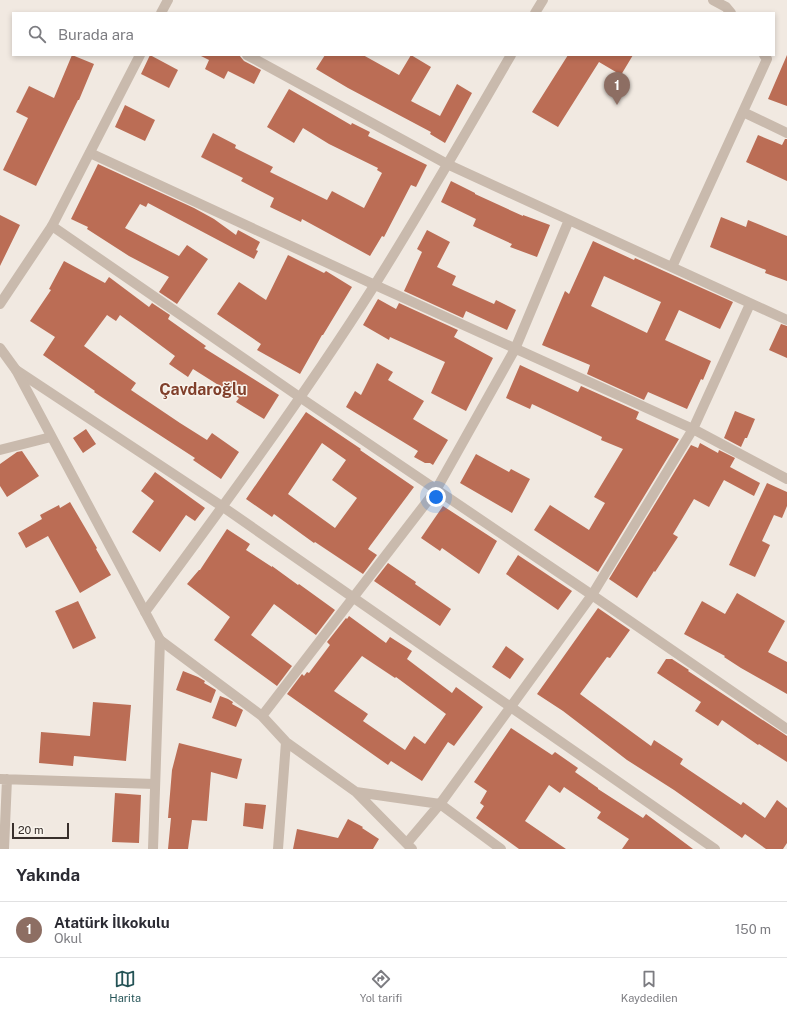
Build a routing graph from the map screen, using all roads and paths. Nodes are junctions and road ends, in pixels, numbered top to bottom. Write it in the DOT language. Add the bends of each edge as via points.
graph roads {
  1 [pos="168,0"];
  2 [pos="543,0"];
  3 [pos="713,0"];
  4 [pos="729,7"];
  5 [pos="164,12"];
  6 [pos="537,12"];
  7 [pos="139,56"];
  8 [pos="249,56"];
  9 [pos="510,56"];
  10 [pos="765,56"];
  11 [pos="743,112"];
  12 [pos="787,133"];
  13 [pos="90,153"];
  14 [pos="447,164"];
  15 [pos="569,220"];
  16 [pos="52,226"];
  17 [pos="672,267"];
  18 [pos="375,285"];
  19 [pos="0,304"];
  20 [pos="750,304"];
  21 [pos="787,320"];
  22 [pos="0,348"];
  23 [pos="515,349"];
  24 [pos="16,370"];
  25 [pos="300,398"];
  26 [pos="693,429"];
  27 [pos="51,437"];
  28 [pos="0,450"];
  29 [pos="787,478"];
  30 [pos="436,490"];
  31 [pos="223,507"];
  32 [pos="592,595"];
  33 [pos="353,598"];
  34 [pos="145,612"];
  35 [pos="160,640"];
  36 [pos="511,708"];
  37 [pos="262,716"];
  38 [pos="787,729"];
  39 [pos="286,742"];
  40 [pos="4,779"];
  41 [pos="155,784"];
  42 [pos="356,792"];
  43 [pos="440,804"];
  44 [pos="410,846"];
  45 [pos="4,849"];
  46 [pos="153,849"];
  47 [pos="278,849"];
  48 [pos="501,849"];
  49 [pos="715,849"];
  1 -- 5 [label="street"];
  2 -- 6 [label="street"];
  3 -- 4 [label="street"];
  7 -- 13 [label="street"];
  8 -- 14 [label="street"];
  9 -- 14 [label="street"];
  10 -- 11 [label="street" via="767,59"];
  11 -- 12 [label="street"];
  11 -- 17 [label="street"];
  13 -- 16 [label="street"];
  13 -- 18 [label="street"];
  14 -- 15 [label="street"];
  14 -- 18 [label="street"];
  15 -- 17 [label="street"];
  15 -- 23 [label="street"];
  16 -- 19 [label="street"];
  16 -- 25 [label="street"];
  17 -- 20 [label="street"];
  18 -- 23 [label="street"];
  18 -- 25 [label="street"];
  20 -- 21 [label="street"];
  20 -- 26 [label="street"];
  22 -- 24 [label="street"];
  23 -- 26 [label="street"];
  23 -- 30 [label="street"];
  24 -- 27 [label="street"];
  24 -- 31 [label="street"];
  25 -- 30 [label="street"];
  25 -- 31 [label="street"];
  26 -- 29 [label="street"];
  26 -- 32 [label="street"];
  27 -- 28 [label="street"];
  27 -- 34 [label="street"];
  30 -- 32 [label="street"];
  30 -- 33 [label="street"];
  31 -- 33 [label="street"];
  31 -- 34 [label="street"];
  32 -- 36 [label="street"];
  32 -- 38 [label="street"];
  33 -- 36 [label="street"];
  33 -- 37 [label="street"];
  34 -- 35 [label="street"];
  35 -- 37 [label="street"];
  35 -- 41 [label="street"];
  36 -- 43 [label="street"];
  36 -- 49 [label="street"];
  37 -- 39 [label="street"];
  39 -- 42 [label="street"];
  39 -- 47 [label="street"];
  40 -- 41 [label="street"];
  40 -- 45 [label="street"];
  41 -- 46 [label="street"];
  42 -- 43 [label="street"];
  42 -- 44 [label="street"];
  43 -- 44 [label="street"];
  43 -- 48 [label="street"];
}
